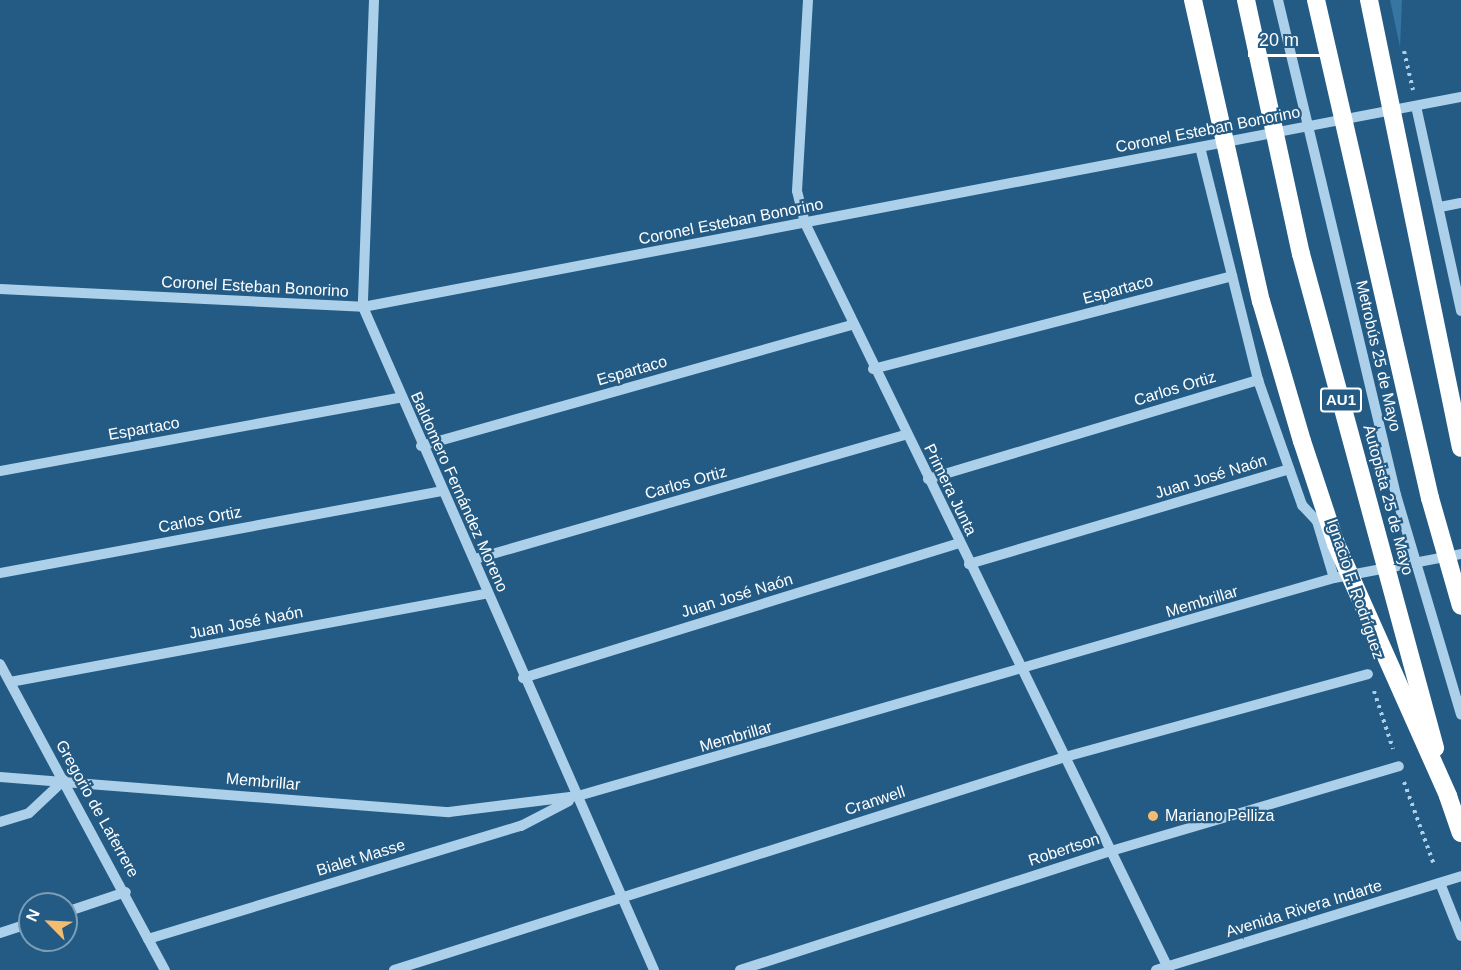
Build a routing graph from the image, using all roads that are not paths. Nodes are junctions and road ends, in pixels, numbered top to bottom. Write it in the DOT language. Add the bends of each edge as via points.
graph roads {
  1 [pos="374,0"];
  2 [pos="808,0"];
  3 [pos="1193,0"];
  4 [pos="1246,0"];
  5 [pos="1278,0"];
  6 [pos="1316,0"];
  7 [pos="1369,0"];
  8 [pos="1461,97"];
  9 [pos="1416,106"];
  10 [pos="1200,147"];
  11 [pos="1461,203"];
  12 [pos="1440,207"];
  13 [pos="805,223"];
  14 [pos="1232,276"];
  15 [pos="0,289"];
  16 [pos="363,307"];
  17 [pos="1461,310"];
  18 [pos="852,325"];
  19 [pos="873,369"];
  20 [pos="1258,380"];
  21 [pos="399,398"];
  22 [pos="906,435"];
  23 [pos="420,446"];
  24 [pos="1461,448"];
  25 [pos="1289,469"];
  26 [pos="0,471"];
  27 [pos="928,479"];
  28 [pos="441,490"];
  29 [pos="959,543"];
  30 [pos="1461,554"];
  31 [pos="475,559"];
  32 [pos="969,564"];
  33 [pos="0,573"];
  34 [pos="1334,578"];
  35 [pos="488,593"];
  36 [pos="1461,606"];
  37 [pos="0,664"];
  38 [pos="1023,672"];
  39 [pos="1368,674"];
  40 [pos="523,678"];
  41 [pos="10,682"];
  42 [pos="1461,715"];
  43 [pos="1065,757"];
  44 [pos="1399,766"];
  45 [pos="0,777"];
  46 [pos="64,780"];
  47 [pos="578,796"];
  48 [pos="1448,796"];
  49 [pos="0,822"];
  50 [pos="1461,832"];
  51 [pos="1111,851"];
  52 [pos="1461,876"];
  53 [pos="1440,883"];
  54 [pos="126,892"];
  55 [pos="624,896"];
  56 [pos="78,908"];
  57 [pos="18,927"];
  58 [pos="0,933"];
  59 [pos="1461,936"];
  60 [pos="148,939"];
  61 [pos="1164,969"];
  62 [pos="165,970"];
  63 [pos="394,970"];
  64 [pos="654,970"];
  65 [pos="740,970"];
  1 -- 16 [label="street, Baldomero Fernández Moreno"];
  2 -- 13 [label="street, Primera Junta" via="797,191"];
  3 -- 48 [label="highway, bridge" via="1261,301 1302,441 1336,544"];
  4 -- 48 [label="highway, Autopista 25 de Mayo / AU1, bridge" via="1301,254"];
  5 -- 42 [label="street, Metrobús 25 de Mayo, bridge" via="1396,495"];
  6 -- 36 [label="highway, bridge" via="1430,498"];
  7 -- 24 [label="highway, bridge"];
  8 -- 9 [label="street, Coronel Esteban Bonorino"];
  9 -- 10 [label="street, Coronel Esteban Bonorino"];
  9 -- 12 [label="street"];
  10 -- 13 [label="street, Coronel Esteban Bonorino"];
  10 -- 14 [label="street, Ignacio F. Rodríguez"];
  11 -- 12 [label="street"];
  12 -- 17 [label="street"];
  13 -- 16 [label="street, Coronel Esteban Bonorino"];
  13 -- 18 [label="street, Primera Junta"];
  14 -- 19 [label="street, Espartaco"];
  14 -- 20 [label="street, Ignacio F. Rodríguez"];
  15 -- 16 [label="street, Coronel Esteban Bonorino"];
  16 -- 21 [label="street, Baldomero Fernández Moreno"];
  18 -- 19 [label="street, Primera Junta"];
  18 -- 23 [label="street, Espartaco"];
  19 -- 22 [label="street, Primera Junta"];
  20 -- 25 [label="street, Ignacio F. Rodríguez"];
  20 -- 27 [label="street, Carlos Ortiz"];
  21 -- 23 [label="street, Baldomero Fernández Moreno"];
  21 -- 26 [label="street, Espartaco"];
  22 -- 27 [label="street, Primera Junta"];
  22 -- 31 [label="street, Carlos Ortiz"];
  23 -- 28 [label="street, Baldomero Fernández Moreno"];
  25 -- 32 [label="street, Juan José Naón"];
  25 -- 34 [label="street, Ignacio F. Rodríguez" via="1302,505 1317,521"];
  27 -- 29 [label="street, Primera Junta"];
  28 -- 31 [label="street, Baldomero Fernández Moreno"];
  28 -- 33 [label="street, Carlos Ortiz"];
  29 -- 32 [label="street, Primera Junta"];
  29 -- 40 [label="street, Juan José Naón"];
  30 -- 34 [label="street, Membrillar"];
  31 -- 35 [label="street, Baldomero Fernández Moreno"];
  32 -- 38 [label="street, Primera Junta"];
  34 -- 38 [label="street, Membrillar"];
  35 -- 40 [label="street, Baldomero Fernández Moreno"];
  35 -- 41 [label="street, Juan José Naón"];
  37 -- 41 [label="street, Gregorio de Laferrere"];
  38 -- 43 [label="street, Primera Junta"];
  38 -- 47 [label="street, Membrillar"];
  39 -- 43 [label="street, Cranwell"];
  40 -- 47 [label="street, Baldomero Fernández Moreno"];
  41 -- 46 [label="street, Gregorio de Laferrere"];
  43 -- 51 [label="street, Primera Junta"];
  43 -- 55 [label="street, Cranwell"];
  44 -- 51 [label="street, Robertson"];
  45 -- 46 [label="street, Membrillar"];
  46 -- 47 [label="street, Membrillar" via="449,812"];
  46 -- 49 [label="street" via="29,813"];
  46 -- 54 [label="street, Gregorio de Laferrere"];
  47 -- 55 [label="street, Baldomero Fernández Moreno"];
  47 -- 60 [label="street, Bialet Masse" via="521,826"];
  48 -- 50 [label="highway, Autopista 25 de Mayo / AU1"];
  51 -- 61 [label="street, Primera Junta"];
  51 -- 65 [label="street, Robertson"];
  52 -- 53 [label="street, Avenida Rivera Indarte"];
  53 -- 59 [label="street"];
  53 -- 61 [label="street, Avenida Rivera Indarte"];
  54 -- 56 [label="street"];
  54 -- 60 [label="street, Gregorio de Laferrere"];
  55 -- 63 [label="street, Cranwell"];
  55 -- 64 [label="street, Baldomero Fernández Moreno"];
  57 -- 58 [label="street"];
  60 -- 62 [label="street, Gregorio de Laferrere"];
}
